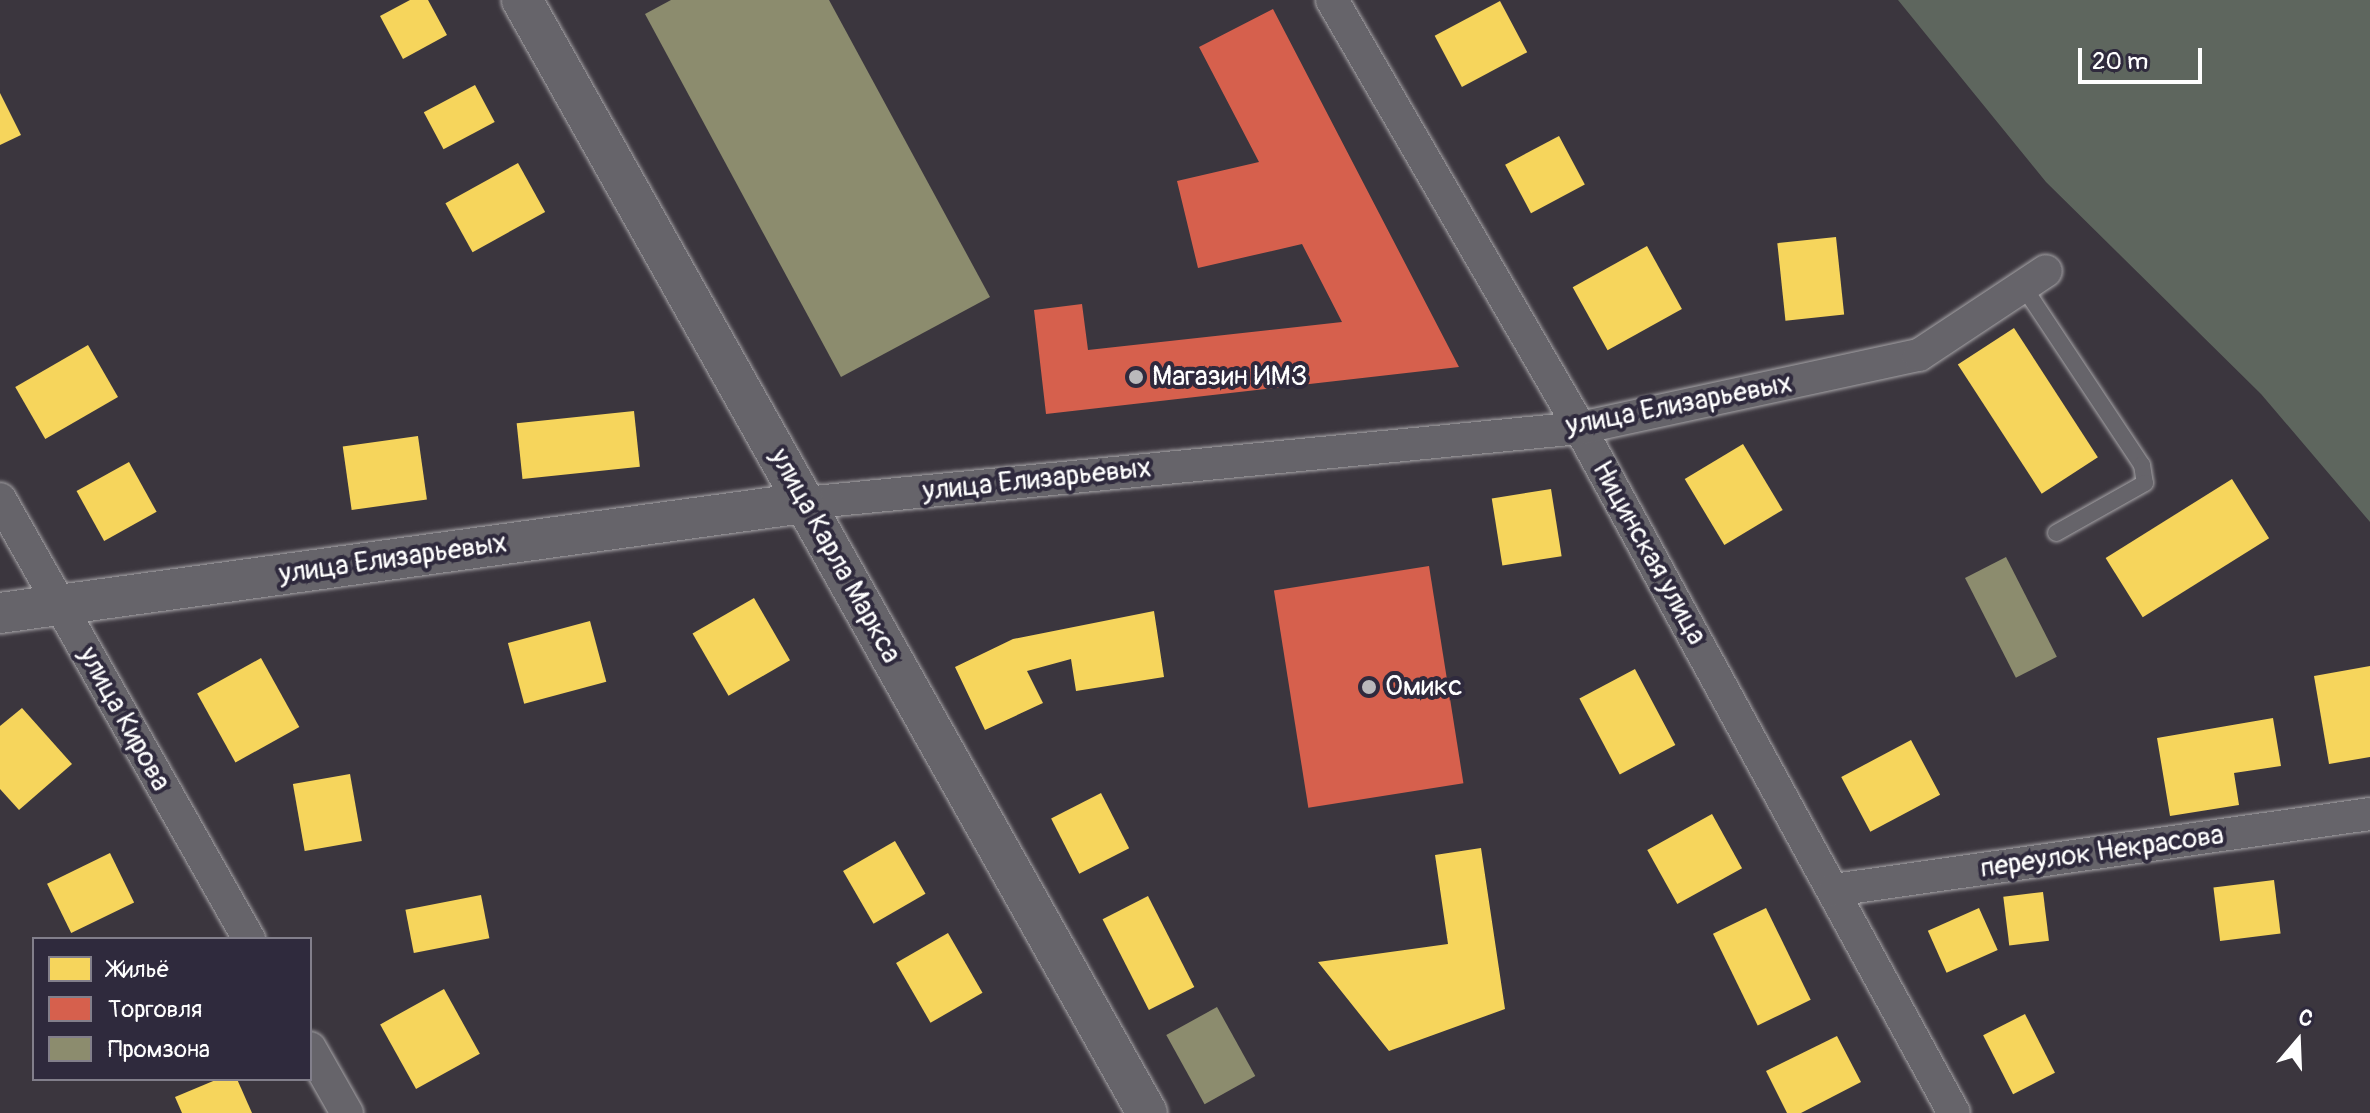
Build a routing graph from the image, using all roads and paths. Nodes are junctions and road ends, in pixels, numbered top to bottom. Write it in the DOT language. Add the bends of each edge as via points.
graph roads {
  1 [pos="522,0"];
  2 [pos="1332,0"];
  3 [pos="2034,278"];
  4 [pos="1580,428"];
  5 [pos="0,499"];
  6 [pos="804,503"];
  7 [pos="2056,533"];
  8 [pos="60,605"];
  9 [pos="0,613"];
  10 [pos="2370,814"];
  11 [pos="1834,890"];
  12 [pos="248,937"];
  13 [pos="312,1052"];
  14 [pos="347,1113"];
  15 [pos="1147,1113"];
  16 [pos="1954,1113"];
  1 -- 6 [label="street, улица Карла Маркса"];
  2 -- 4 [label="street, Ницинская улица"];
  3 -- 4 [label="street, улица Елизарьевых" via="1919,355"];
  3 -- 7 [label="lane" via="2142,465 2145,483"];
  4 -- 6 [label="street, улица Елизарьевых"];
  4 -- 11 [label="street, Ницинская улица"];
  5 -- 8 [label="street, улица Кирова"];
  6 -- 8 [label="street, улица Елизарьевых"];
  6 -- 15 [label="street, улица Карла Маркса"];
  8 -- 9 [label="street, улица Елизарьевых"];
  8 -- 12 [label="street, улица Кирова"];
  10 -- 11 [label="street, переулок Некрасова"];
  11 -- 16 [label="street, Ницинская улица"];
  13 -- 14 [label="street"];
}
